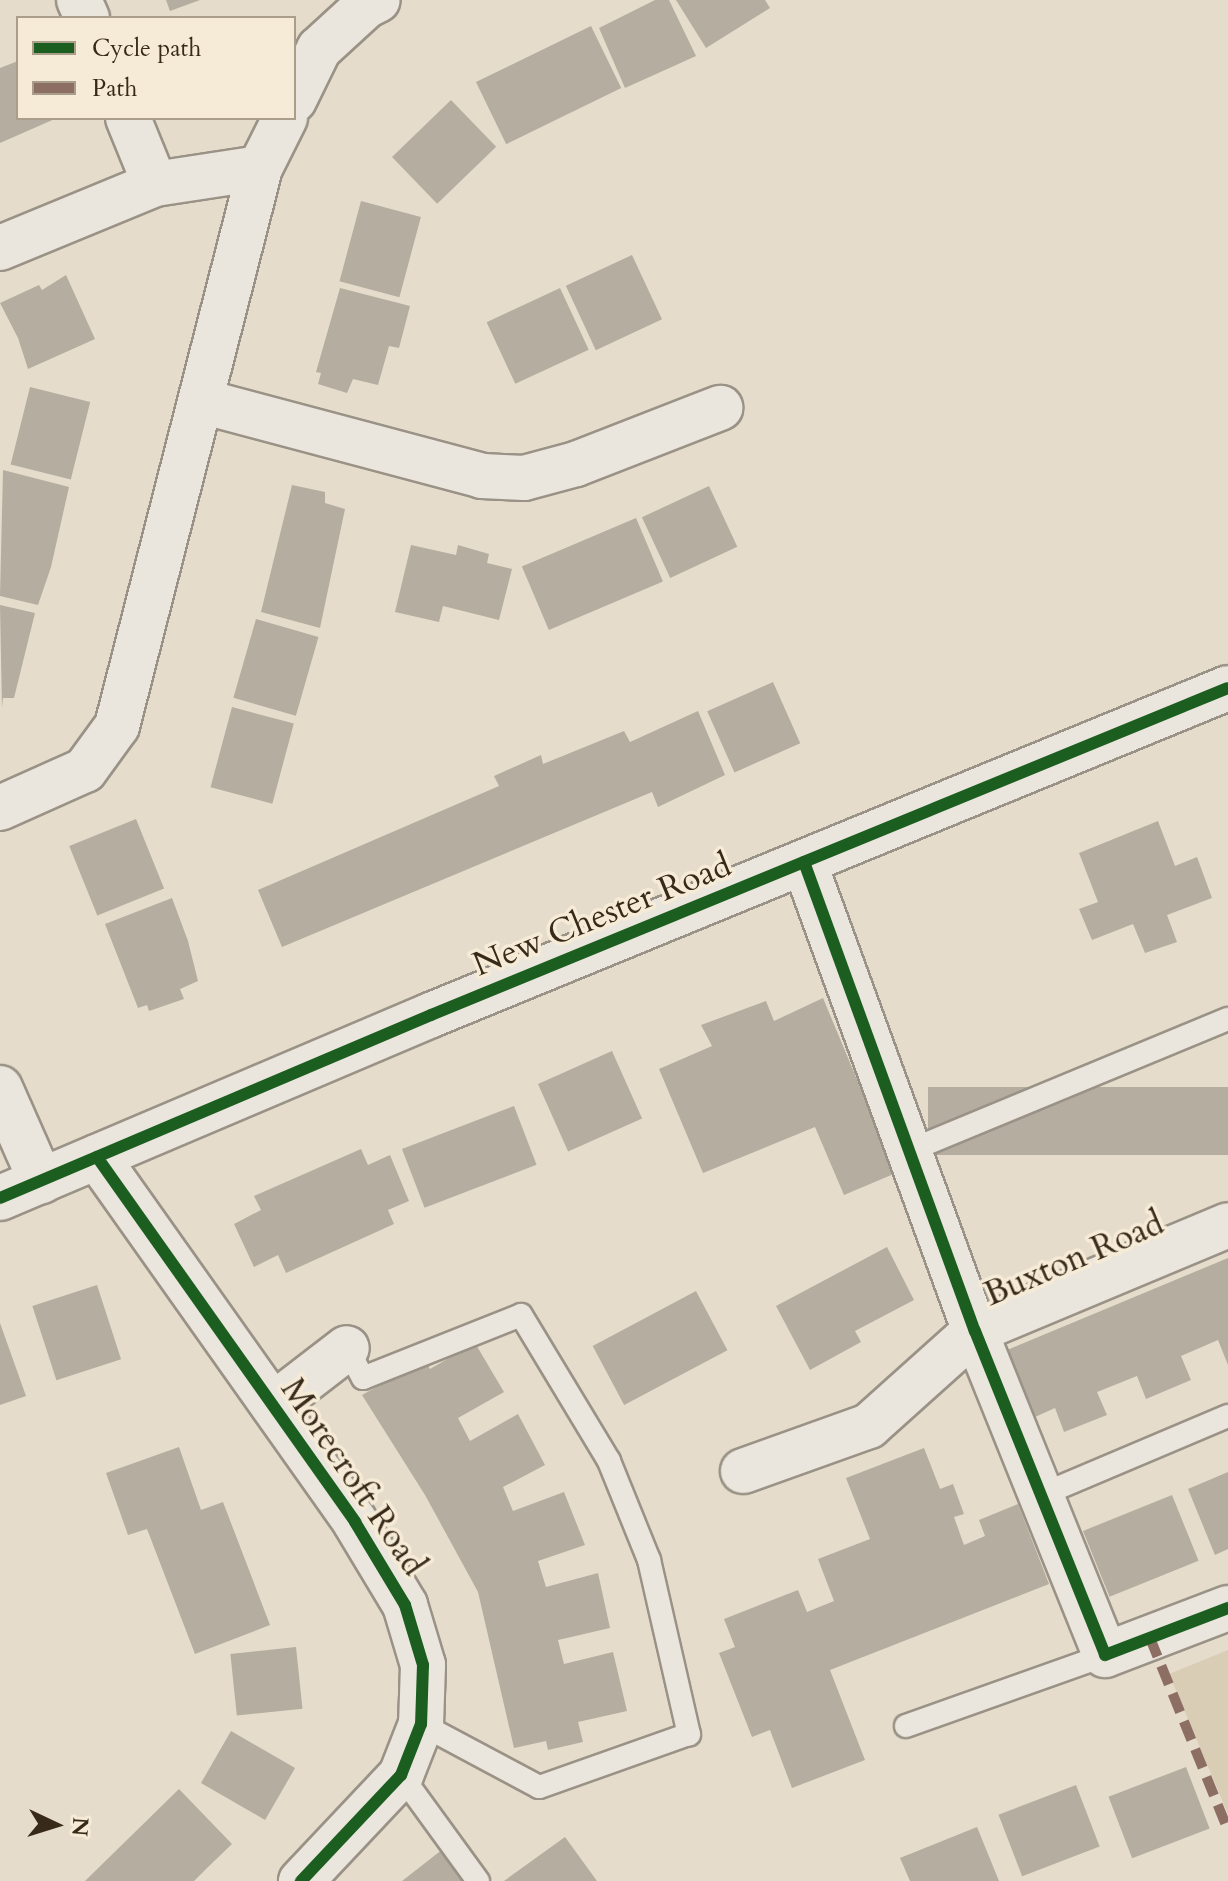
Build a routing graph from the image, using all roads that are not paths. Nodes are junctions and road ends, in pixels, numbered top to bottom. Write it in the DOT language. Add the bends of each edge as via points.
graph roads {
  1 [pos="378,0"];
  2 [pos="296,96"];
  3 [pos="129,120"];
  4 [pos="284,120"];
  5 [pos="260,168"];
  6 [pos="155,184"];
  7 [pos="0,248"];
  8 [pos="201,401"];
  9 [pos="720,408"];
  10 [pos="1228,688"];
  11 [pos="0,808"];
  12 [pos="804,862"];
  13 [pos="1228,1019"];
  14 [pos="0,1088"];
  15 [pos="909,1151"];
  16 [pos="97,1157"];
  17 [pos="41,1181"];
  18 [pos="0,1198"];
  19 [pos="1228,1225"];
  20 [pos="975,1331"];
  21 [pos="347,1348"];
  22 [pos="273,1405"];
  23 [pos="1228,1416"];
  24 [pos="743,1471"];
  25 [pos="1041,1495"];
  26 [pos="1228,1608"];
  27 [pos="1105,1655"];
  28 [pos="421,1724"];
  29 [pos="906,1726"];
  30 [pos="401,1775"];
  31 [pos="301,1881"];
  32 [pos="478,1881"];
  1 -- 2 [label="street" via="319,49"];
  3 -- 6 [label="street"];
  4 -- 5 [label="street"];
  5 -- 6 [label="street"];
  5 -- 8 [label="street"];
  6 -- 7 [label="street"];
  8 -- 9 [label="street" via="482,476 524,478 576,464"];
  8 -- 11 [label="street" via="117,726 85,770"];
  10 -- 12 [label="street, New Chester Road"];
  12 -- 15 [label="street"];
  12 -- 16 [label="street, New Chester Road"];
  13 -- 15 [label="lane"];
  14 -- 17 [label="street"];
  15 -- 20 [label="street"];
  16 -- 17 [label="street, New Chester Road"];
  16 -- 22 [label="street, Morecroft Road"];
  17 -- 18 [label="street, New Chester Road"];
  19 -- 20 [label="street, Buxton Road"];
  20 -- 24 [label="street, Buxton Road" via="869,1426"];
  20 -- 25 [label="street"];
  21 -- 22 [label="street, Morecroft Road"];
  21 -- 28 [label="lane" via="363,1378 521,1315 615,1475 649,1560 689,1734 539,1787"];
  22 -- 28 [label="street, Morecroft Road" via="405,1605 423,1665"];
  23 -- 25 [label="lane"];
  25 -- 27 [label="street"];
  26 -- 27 [label="street"];
  27 -- 29 [label="lane"];
  28 -- 30 [label="street, Morecroft Road"];
  30 -- 31 [label="street, Morecroft Road"];
  30 -- 32 [label="lane"];
}
